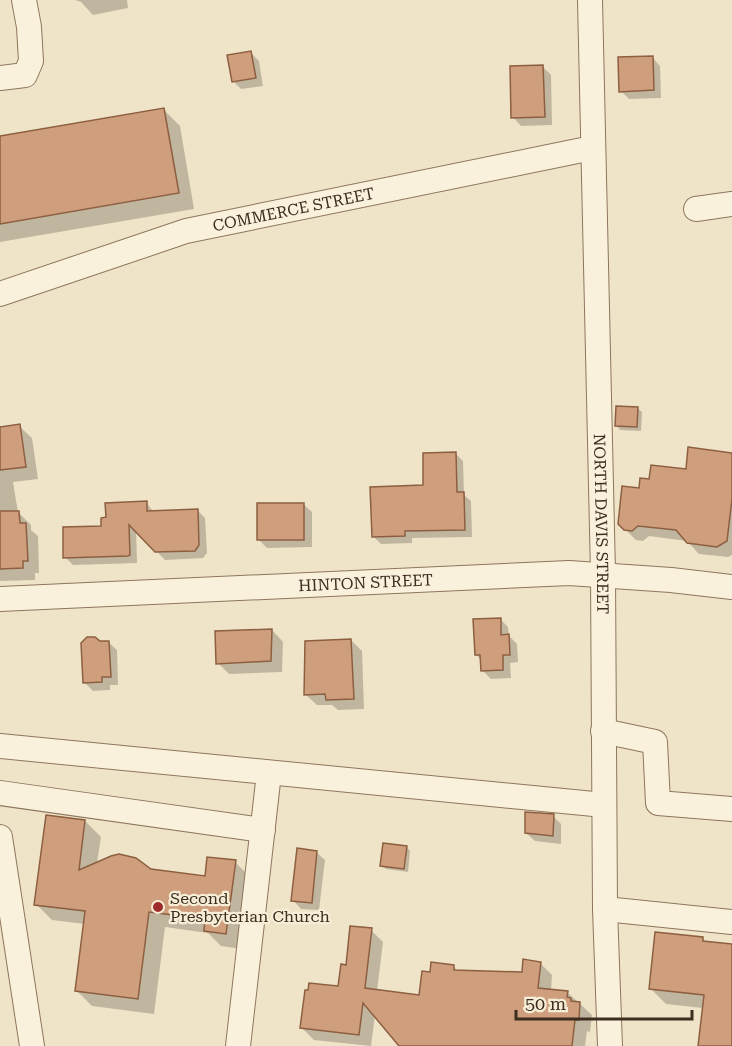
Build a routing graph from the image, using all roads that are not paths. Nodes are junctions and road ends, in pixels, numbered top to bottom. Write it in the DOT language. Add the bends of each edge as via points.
graph roads {
  1 [pos="24,0"];
  2 [pos="590,0"];
  3 [pos="0,78"];
  4 [pos="592,148"];
  5 [pos="732,204"];
  6 [pos="696,209"];
  7 [pos="0,294"];
  8 [pos="603,574"];
  9 [pos="732,587"];
  10 [pos="0,599"];
  11 [pos="603,731"];
  12 [pos="0,746"];
  13 [pos="269,773"];
  14 [pos="0,793"];
  15 [pos="603,805"];
  16 [pos="732,809"];
  17 [pos="263,830"];
  18 [pos="0,837"];
  19 [pos="605,909"];
  20 [pos="732,922"];
  21 [pos="32,1046"];
  22 [pos="238,1046"];
  23 [pos="610,1046"];
  1 -- 3 [label="street" via="31,61 25,75"];
  2 -- 4 [label="street, NORTH DAVIS STREET"];
  4 -- 7 [label="street, COMMERCE STREET" via="186,231"];
  4 -- 8 [label="street, NORTH DAVIS STREET"];
  5 -- 6 [label="street"];
  8 -- 9 [label="street, HINTON STREET"];
  8 -- 10 [label="street, HINTON STREET"];
  8 -- 11 [label="street, NORTH DAVIS STREET"];
  11 -- 15 [label="street, NORTH DAVIS STREET"];
  11 -- 16 [label="street" via="655,742 658,803"];
  12 -- 13 [label="street"];
  13 -- 15 [label="street"];
  13 -- 17 [label="street"];
  14 -- 17 [label="street"];
  15 -- 19 [label="street, NORTH DAVIS STREET"];
  17 -- 22 [label="street"];
  18 -- 21 [label="street"];
  19 -- 20 [label="street"];
  19 -- 23 [label="street, NORTH DAVIS STREET"];
}
